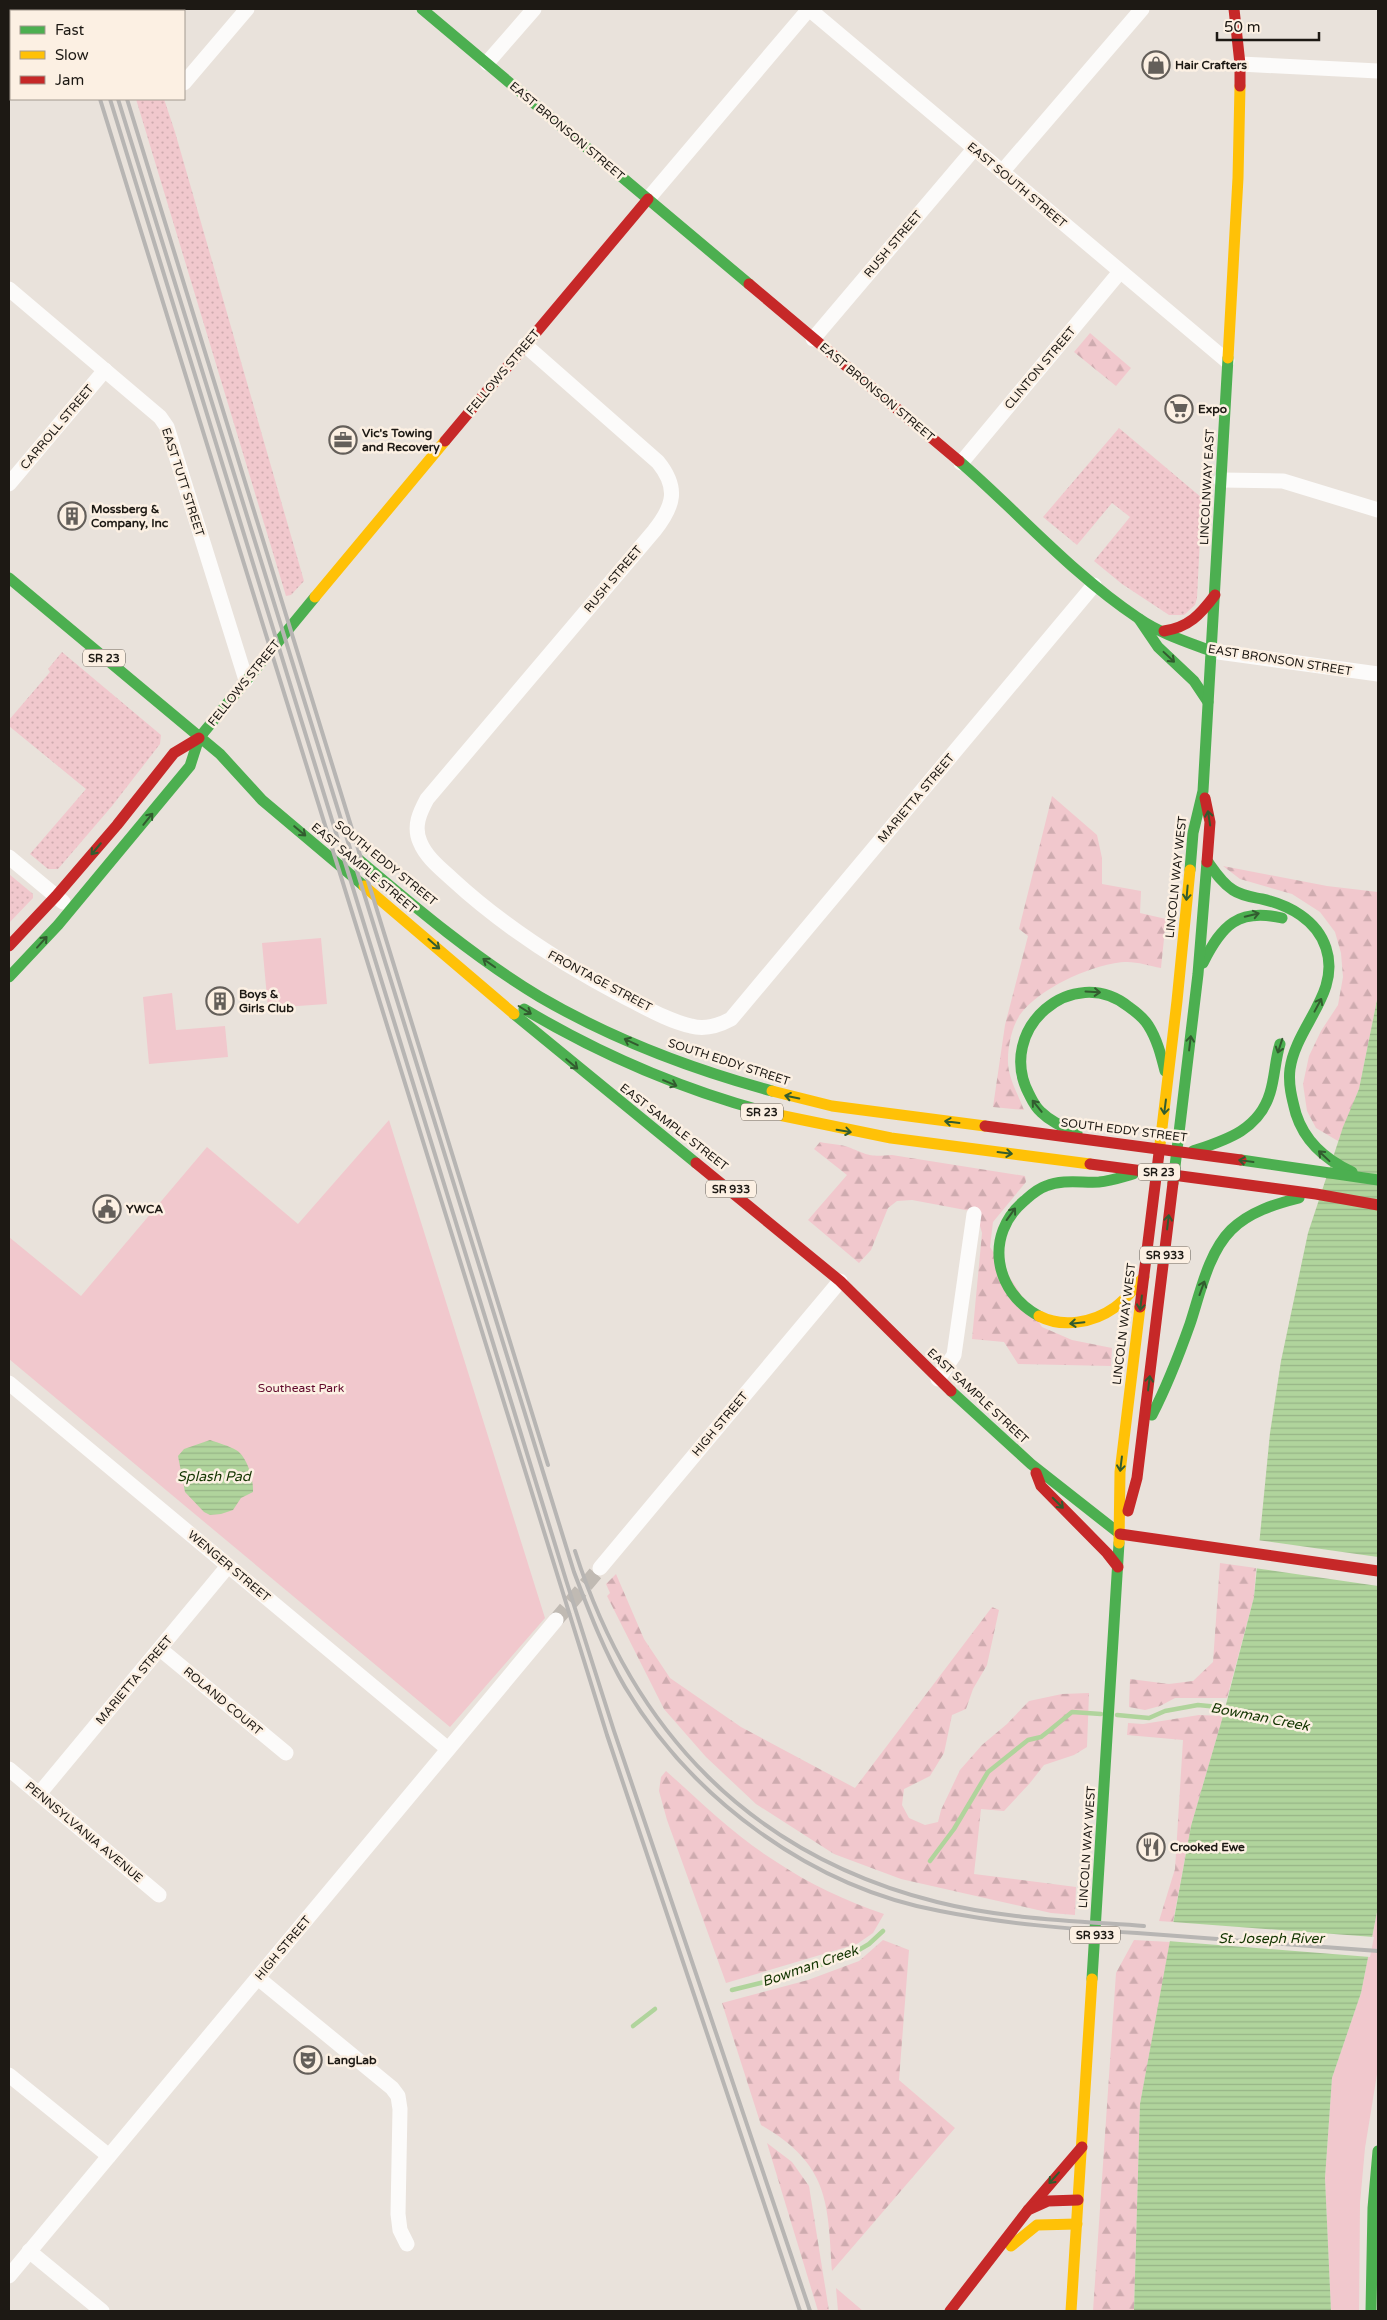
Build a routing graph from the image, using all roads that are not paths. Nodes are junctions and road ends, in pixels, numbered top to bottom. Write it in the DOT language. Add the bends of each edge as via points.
graph roads {
  1 [pos="247,9"];
  2 [pos="422,9"];
  3 [pos="534,9"];
  4 [pos="809,9"];
  5 [pos="1142,9"];
  6 [pos="1234,9"];
  7 [pos="487,63"];
  8 [pos="1240,64"];
  9 [pos="1378,71"];
  10 [pos="185,82"];
  11 [pos="974,149"];
  12 [pos="1002,172"];
  13 [pos="648,199"];
  14 [pos="1120,273"];
  15 [pos="9,290"];
  16 [pos="813,339"];
  17 [pos="525,345"];
  18 [pos="1226,361"];
  19 [pos="105,370"];
  20 [pos="961,463"];
  21 [pos="1221,480"];
  22 [pos="9,484"];
  23 [pos="1378,510"];
  24 [pos="9,578"];
  25 [pos="1094,585"];
  26 [pos="1215,594"];
  27 [pos="1139,619"];
  28 [pos="1164,631"];
  29 [pos="1211,651"];
  30 [pos="1378,674"];
  31 [pos="246,680"];
  32 [pos="1208,702"];
  33 [pos="200,738"];
  34 [pos="220,754"];
  35 [pos="257,778"];
  36 [pos="1203,791"];
  37 [pos="416,828"];
  38 [pos="352,854"];
  39 [pos="9,857"];
  40 [pos="1208,862"];
  41 [pos="56,896"];
  42 [pos="72,909"];
  43 [pos="1291,924"];
  44 [pos="9,946"];
  45 [pos="456,963"];
  46 [pos="1198,974"];
  47 [pos="9,977"];
  48 [pos="738,1011"];
  49 [pos="1285,1032"];
  50 [pos="1168,1080"];
  51 [pos="1092,1140"];
  52 [pos="1188,1152"];
  53 [pos="1147,1171"];
  54 [pos="1373,1179"];
  55 [pos="1316,1194"];
  56 [pos="1378,1204"];
  57 [pos="974,1214"];
  58 [pos="1144,1276"];
  59 [pos="840,1281"];
  60 [pos="938,1379"];
  61 [pos="9,1384"];
  62 [pos="1143,1430"];
  63 [pos="1032,1464"];
  64 [pos="1120,1534"];
  65 [pos="228,1566"];
  66 [pos="1118,1567"];
  67 [pos="600,1568"];
  68 [pos="1378,1571"];
  69 [pos="556,1620"];
  70 [pos="160,1649"];
  71 [pos="448,1749"];
  72 [pos="286,1753"];
  73 [pos="9,1769"];
  74 [pos="39,1794"];
  75 [pos="158,1894"];
  76 [pos="258,1978"];
  77 [pos="9,2075"];
  78 [pos="1082,2147"];
  79 [pos="1378,2151"];
  80 [pos="109,2156"];
  81 [pos="1078,2200"];
  82 [pos="1028,2210"];
  83 [pos="1077,2224"];
  84 [pos="407,2244"];
  85 [pos="29,2251"];
  86 [pos="981,2273"];
  87 [pos="9,2276"];
  88 [pos="102,2311"];
  89 [pos="950,2311"];
  90 [pos="1072,2311"];
  91 [pos="1371,2311"];
  1 -- 10 [label="street"];
  2 -- 7 [label="main road, EAST BRONSON STREET"];
  3 -- 7 [label="street"];
  4 -- 11 [label="street, EAST SOUTH STREET"];
  4 -- 13 [label="street, FELLOWS STREET"];
  5 -- 12 [label="street"];
  6 -- 8 [label="main road, LINCOLNWAY EAST"];
  7 -- 13 [label="main road, EAST BRONSON STREET"];
  8 -- 9 [label="street"];
  8 -- 18 [label="main road, LINCOLNWAY EAST" via="1238,178"];
  11 -- 12 [label="street, EAST SOUTH STREET"];
  11 -- 16 [label="street, RUSH STREET"];
  12 -- 14 [label="street, EAST SOUTH STREET"];
  13 -- 16 [label="main road, EAST BRONSON STREET"];
  13 -- 17 [label="main road, FELLOWS STREET"];
  14 -- 18 [label="street, EAST SOUTH STREET"];
  14 -- 20 [label="street, CLINTON STREET"];
  15 -- 19 [label="street, EAST TUTT STREET"];
  16 -- 20 [label="main road, EAST BRONSON STREET"];
  17 -- 31 [label="main road, FELLOWS STREET"];
  17 -- 37 [label="street, RUSH STREET" via="658,462 671,486 671,504 654,531 427,799"];
  18 -- 21 [label="main road, LINCOLNWAY EAST"];
  19 -- 22 [label="street, CARROLL STREET"];
  19 -- 31 [label="street, EAST TUTT STREET" via="160,417 167,427"];
  20 -- 25 [label="main road, EAST BRONSON STREET"];
  21 -- 23 [label="street" via="1283,481"];
  21 -- 26 [label="main road, LINCOLNWAY EAST"];
  24 -- 33 [label="main road, EAST SAMPLE STREET / SR 23"];
  25 -- 27 [label="main road, EAST BRONSON STREET"];
  25 -- 48 [label="street, MARIETTA STREET"];
  26 -- 28 [label="main road" via="1190,625"];
  26 -- 29 [label="main road, LINCOLNWAY EAST"];
  27 -- 28 [label="main road, EAST BRONSON STREET"];
  27 -- 32 [label="main road, one-way" via="1158,647 1194,681"];
  28 -- 29 [label="main road, EAST BRONSON STREET"];
  29 -- 30 [label="street, EAST BRONSON STREET"];
  29 -- 32 [label="main road, LINCOLNWAY EAST"];
  31 -- 33 [label="main road, FELLOWS STREET"];
  32 -- 36 [label="main road, LINCOLNWAY EAST"];
  33 -- 34 [label="main road, EAST SAMPLE STREET / SR 23"];
  33 -- 41 [label="main road, FELLOWS STREET, one-way" via="174,753"];
  42 -- 33 [label="main road, FELLOWS STREET, one-way" via="190,766"];
  34 -- 35 [label="main road, SR 23"];
  34 -- 45 [label="main road, EAST SAMPLE STREET / SR 23, one-way" via="262,800"];
  40 -- 36 [label="main road, LINCOLN WAY WEST, one-way" via="1210,822"];
  36 -- 50 [label="main road, LINCOLN WAY WEST, one-way" via="1193,833"];
  37 -- 48 [label="street, FRONTAGE STREET" via="424,851 466,892 521,935 581,974 690,1026 720,1025"];
  51 -- 38 [label="main road, SOUTH EDDY STREET / SR 23, one-way" via="832,1106 737,1081 639,1046 540,996 496,968"];
  39 -- 41 [label="street"];
  40 -- 46 [label="main road, LINCOLN WAY WEST"];
  54 -- 40 [label="main road, one-way" via="1333,1164 1312,1145 1300,1125 1291,1099 1290,1067 1295,1048 1326,988 1329,968 1326,948 1315,928 1303,916 1287,906 1245,896 1231,889 1219,879"];
  41 -- 42 [label="street"];
  41 -- 44 [label="main road, FELLOWS STREET"];
  47 -- 42 [label="main road, FELLOWS STREET, one-way"];
  46 -- 43 [label="main road, SR 933, one-way" via="1212,945 1231,922 1255,913 1268,914"];
  45 -- 53 [label="main road, SR 23, one-way" via="584,1044 687,1090 827,1128"];
  45 -- 59 [label="main road, EAST SAMPLE STREET / SR 933, one-way" via="550,1046 731,1189"];
  62 -- 46 [label="main road, LINCOLN WAY WEST / SR 933, one-way"];
  49 -- 52 [label="main road, one-way" via="1279,1046 1270,1094 1250,1127 1237,1136"];
  51 -- 50 [label="main road, one-way" via="1052,1121 1035,1107 1021,1075 1022,1038 1038,1013 1051,1002 1080,992 1098,992 1114,996 1130,1006 1154,1034"];
  50 -- 58 [label="main road, LINCOLN WAY WEST, one-way"];
  51 -- 52 [label="main road, SOUTH EDDY STREET / SR 23"];
  54 -- 52 [label="main road, SOUTH EDDY STREET / SR 23, one-way"];
  53 -- 55 [label="main road, SR 23"];
  58 -- 53 [label="main road, one-way" via="1110,1310 1094,1319 1071,1324 1045,1320 1020,1306 999,1270 1003,1225 1016,1207 1036,1190 1065,1181 1096,1182"];
  55 -- 56 [label="main road, SR 23"];
  62 -- 55 [label="main road, one-way" via="1168,1380 1211,1264 1224,1240 1240,1222 1269,1205"];
  57 -- 60 [label="street" via="954,1355"];
  58 -- 64 [label="main road, LINCOLN WAY WEST, one-way" via="1120,1472"];
  59 -- 60 [label="main road, EAST SAMPLE STREET / SR 933"];
  59 -- 67 [label="street, HIGH STREET"];
  60 -- 63 [label="main road, EAST SAMPLE STREET / SR 933"];
  61 -- 65 [label="street, WENGER STREET"];
  62 -- 64 [label="main road, LINCOLN WAY WEST / SR 933" via="1137,1478"];
  63 -- 64 [label="main road, EAST SAMPLE STREET / SR 933"];
  63 -- 66 [label="main road, one-way" via="1041,1486"];
  64 -- 66 [label="main road, LINCOLN WAY WEST / SR 933"];
  64 -- 68 [label="main road, EAST SAMPLE STREET"];
  65 -- 70 [label="street, MARIETTA STREET"];
  65 -- 71 [label="street, WENGER STREET"];
  66 -- 78 [label="main road, LINCOLN WAY WEST / SR 933"];
  69 -- 71 [label="street, HIGH STREET"];
  70 -- 72 [label="street, ROLAND COURT"];
  70 -- 74 [label="street, MARIETTA STREET"];
  71 -- 76 [label="street, HIGH STREET"];
  73 -- 74 [label="street, PENNSYLVANIA AVENUE"];
  74 -- 75 [label="street, PENNSYLVANIA AVENUE"];
  76 -- 80 [label="street, HIGH STREET"];
  76 -- 84 [label="street" via="398,2096 398,2214 400,2230"];
  77 -- 80 [label="street"];
  78 -- 81 [label="main road, LINCOLN WAY WEST / SR 933"];
  78 -- 82 [label="main road, one-way"];
  79 -- 91 [label="main road" via="1373,2208"];
  80 -- 85 [label="street, HIGH STREET"];
  81 -- 82 [label="main road" via="1048,2201"];
  81 -- 83 [label="main road, LINCOLN WAY WEST / SR 933"];
  82 -- 86 [label="main road"];
  83 -- 86 [label="main road" via="1037,2225"];
  83 -- 90 [label="main road, LINCOLN WAY WEST / SR 933"];
  85 -- 87 [label="street, HIGH STREET"];
  85 -- 88 [label="street"];
  86 -- 89 [label="main road"];
}
